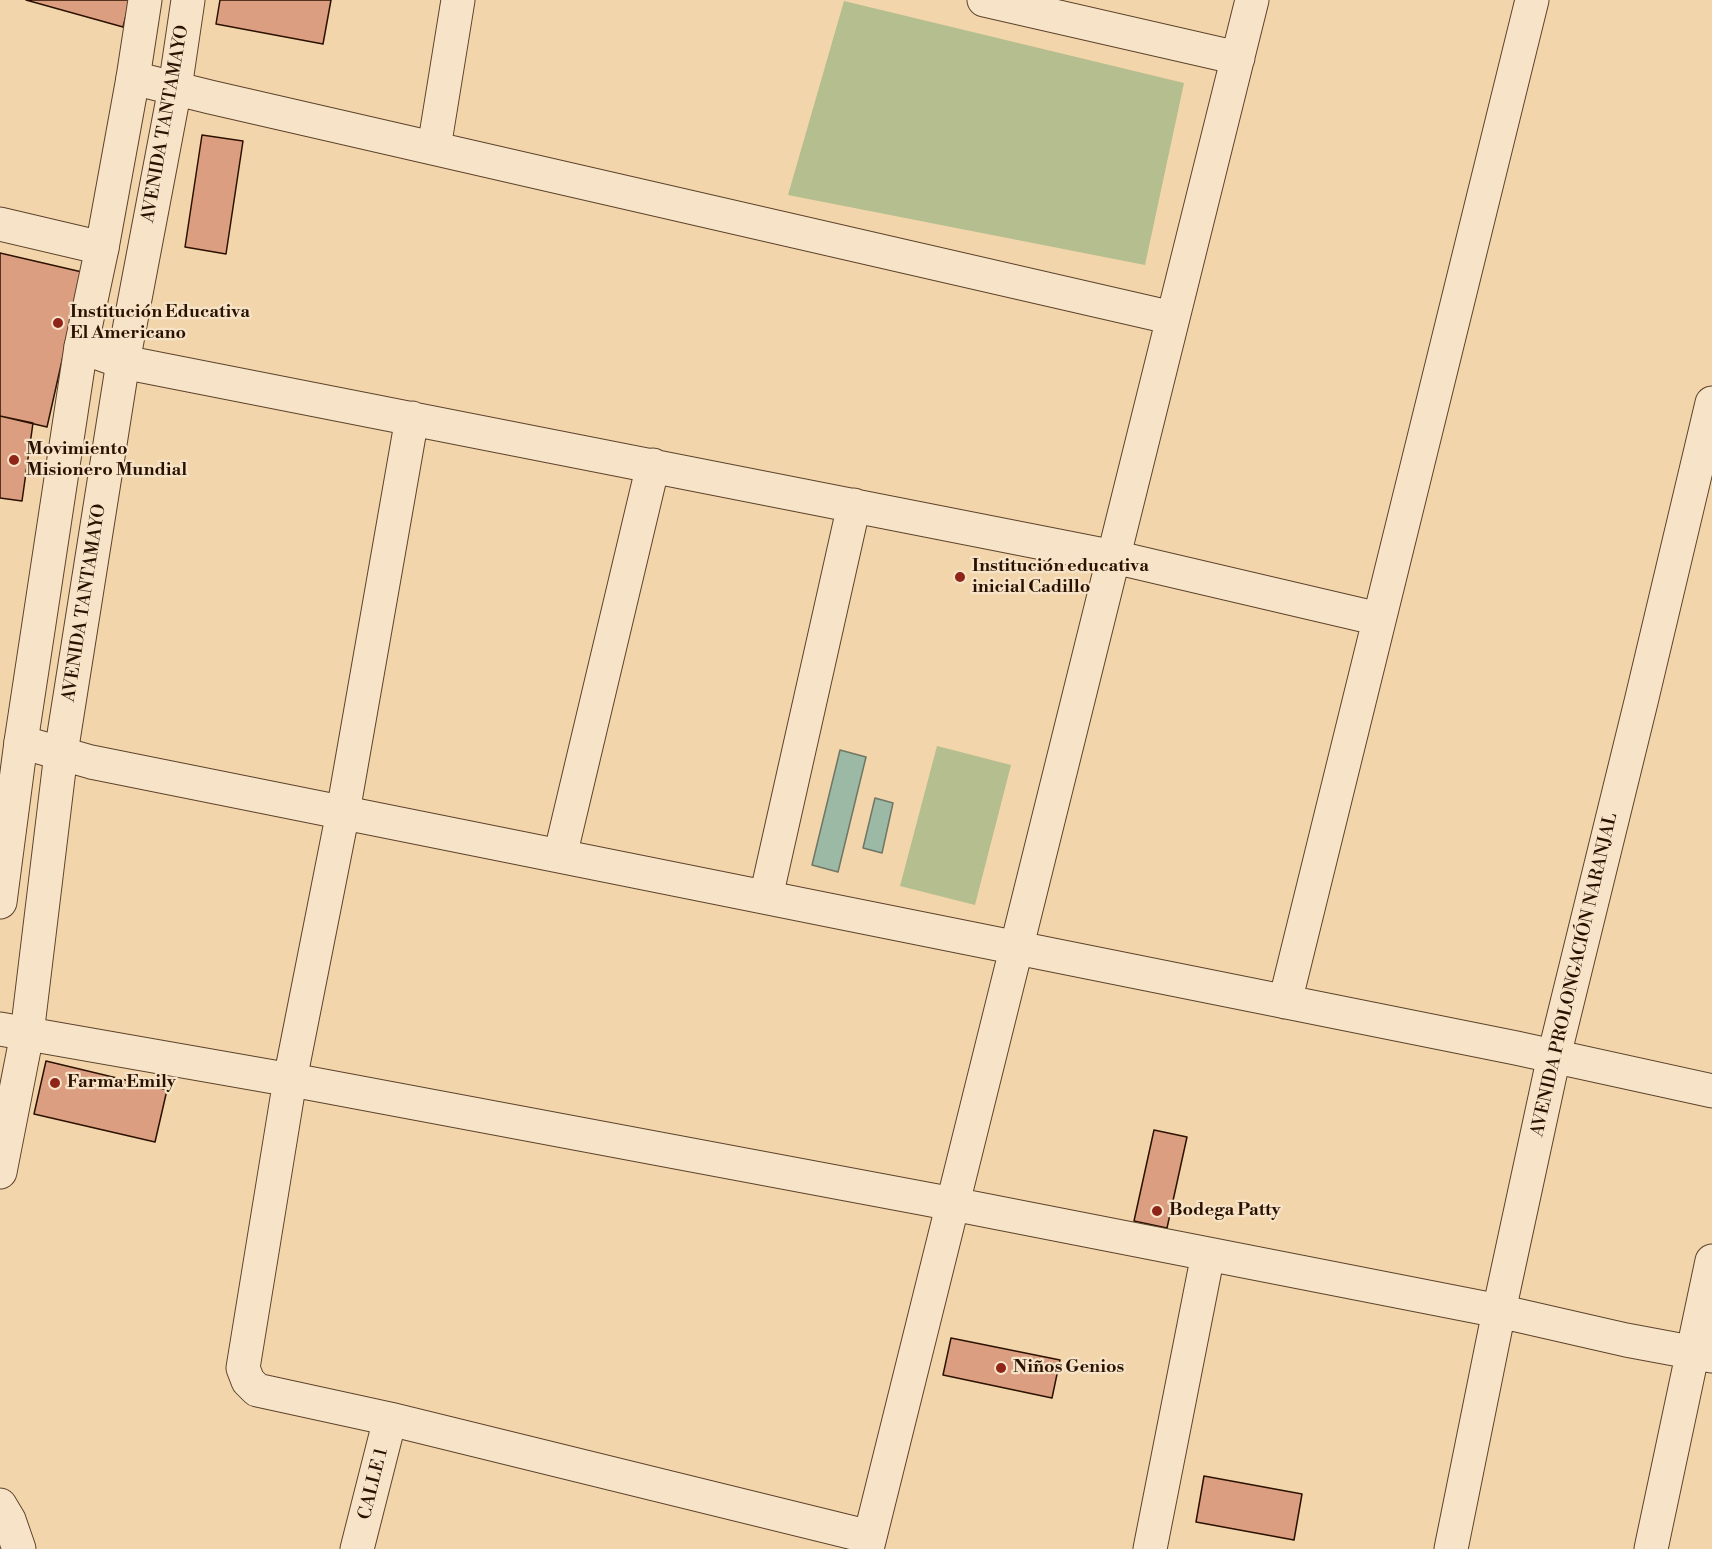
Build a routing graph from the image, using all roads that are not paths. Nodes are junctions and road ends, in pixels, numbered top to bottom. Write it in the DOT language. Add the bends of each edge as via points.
graph roads {
  1 [pos="145,0"];
  2 [pos="188,0"];
  3 [pos="458,0"];
  4 [pos="984,0"];
  5 [pos="1252,0"];
  6 [pos="1532,0"];
  7 [pos="1238,58"];
  8 [pos="133,78"];
  9 [pos="175,88"];
  10 [pos="434,148"];
  11 [pos="0,224"];
  12 [pos="102,248"];
  13 [pos="1173,318"];
  14 [pos="81,348"];
  15 [pos="123,362"];
  16 [pos="1712,403"];
  17 [pos="412,418"];
  18 [pos="653,465"];
  19 [pos="854,505"];
  20 [pos="1114,557"];
  21 [pos="1379,619"];
  22 [pos="21,742"];
  23 [pos="61,753"];
  24 [pos="344,812"];
  25 [pos="560,856"];
  26 [pos="766,897"];
  27 [pos="0,902"];
  28 [pos="1016,948"];
  29 [pos="1285,1002"];
  30 [pos="13,1032"];
  31 [pos="1554,1056"];
  32 [pos="290,1080"];
  33 [pos="1712,1091"];
  34 [pos="0,1172"];
  35 [pos="953,1204"];
  36 [pos="1208,1254"];
  37 [pos="1712,1261"];
  38 [pos="1499,1311"];
  39 [pos="1702,1354"];
  40 [pos="390,1419"];
  41 [pos="0,1505"];
  42 [pos="868,1543"];
  43 [pos="19,1549"];
  44 [pos="357,1549"];
  45 [pos="1150,1549"];
  46 [pos="1451,1549"];
  47 [pos="1651,1549"];
  1 -- 8 [label="street"];
  2 -- 9 [label="street, AVENIDA TANTAMAYO"];
  3 -- 10 [label="street"];
  4 -- 7 [label="street"];
  5 -- 7 [label="street"];
  6 -- 21 [label="street"];
  7 -- 13 [label="street"];
  8 -- 9 [label="street"];
  8 -- 12 [label="street"];
  9 -- 10 [label="street"];
  9 -- 15 [label="street, AVENIDA TANTAMAYO"];
  10 -- 13 [label="street"];
  11 -- 12 [label="street"];
  12 -- 14 [label="street"];
  13 -- 20 [label="street"];
  14 -- 15 [label="street"];
  14 -- 22 [label="street"];
  15 -- 17 [label="street"];
  15 -- 23 [label="street, AVENIDA TANTAMAYO"];
  16 -- 31 [label="street, AVENIDA PROLONGACIÓN NARANJAL"];
  17 -- 18 [label="street"];
  17 -- 24 [label="street"];
  18 -- 19 [label="street"];
  18 -- 25 [label="street"];
  19 -- 20 [label="street"];
  19 -- 26 [label="street"];
  20 -- 21 [label="street"];
  20 -- 28 [label="street"];
  21 -- 29 [label="street"];
  22 -- 23 [label="street"];
  22 -- 27 [label="street"];
  23 -- 24 [label="street"];
  23 -- 30 [label="street, AVENIDA TANTAMAYO"];
  24 -- 25 [label="street"];
  24 -- 32 [label="street"];
  25 -- 26 [label="street"];
  26 -- 28 [label="street"];
  28 -- 29 [label="street"];
  28 -- 35 [label="street"];
  29 -- 31 [label="street"];
  30 -- 32 [label="street"];
  30 -- 34 [label="street, AVENIDA TANTAMAYO"];
  31 -- 33 [label="street"];
  31 -- 38 [label="street, AVENIDA PROLONGACIÓN NARANJAL"];
  32 -- 35 [label="street"];
  32 -- 40 [label="street" via="243,1368 257,1390"];
  35 -- 36 [label="street"];
  35 -- 42 [label="street"];
  36 -- 38 [label="street"];
  36 -- 45 [label="street"];
  37 -- 39 [label="street"];
  38 -- 39 [label="street"];
  38 -- 46 [label="street, AVENIDA PROLONGACIÓN NARANJAL"];
  39 -- 47 [label="street"];
  40 -- 42 [label="street"];
  40 -- 44 [label="street, CALLE 1"];
  41 -- 43 [label="street"];
}
